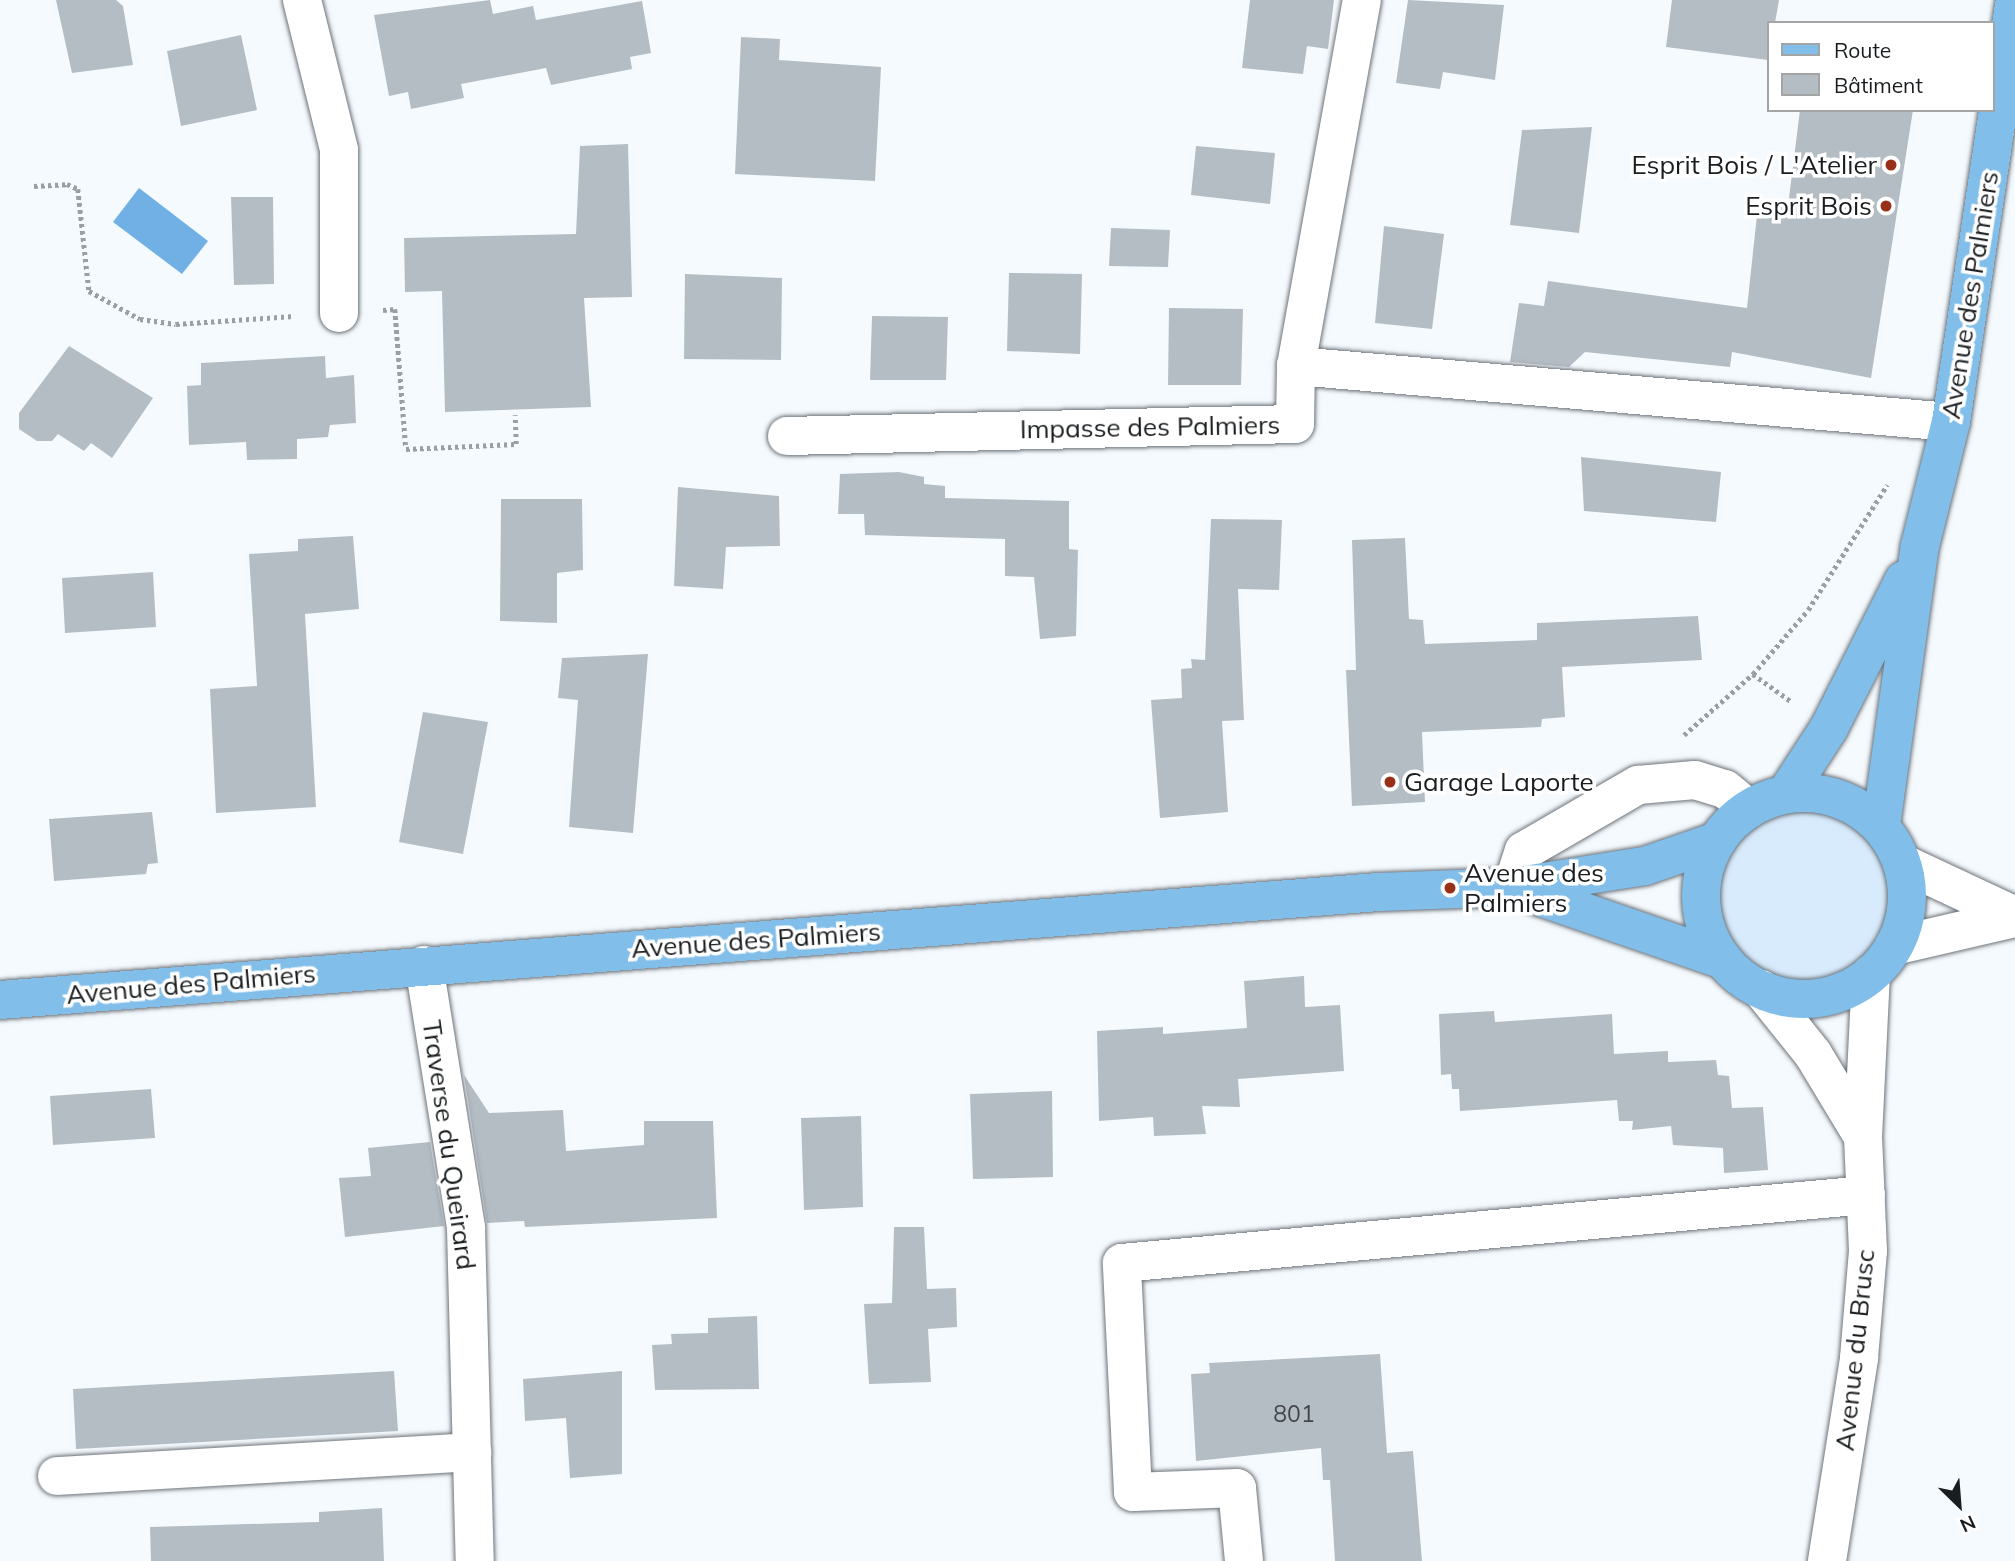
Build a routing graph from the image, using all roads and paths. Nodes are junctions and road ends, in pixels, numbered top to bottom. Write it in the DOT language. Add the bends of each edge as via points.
graph roads {
  1 [pos="302,0"];
  2 [pos="1362,0"];
  3 [pos="2015,0"];
  4 [pos="34,186"];
  5 [pos="340,313"];
  6 [pos="1296,366"];
  7 [pos="515,415"];
  8 [pos="1951,422"];
  9 [pos="787,436"];
  10 [pos="1898,475"];
  11 [pos="1920,546"];
  12 [pos="1638,786"];
  13 [pos="1786,794"];
  14 [pos="1749,808"];
  15 [pos="1881,826"];
  16 [pos="1717,841"];
  17 [pos="1902,863"];
  18 [pos="1512,887"];
  19 [pos="2015,917"];
  20 [pos="1723,960"];
  21 [pos="1883,960"];
  22 [pos="424,965"];
  23 [pos="1760,989"];
  24 [pos="0,1000"];
  25 [pos="1863,1137"];
  26 [pos="1866,1195"];
  27 [pos="472,1452"];
  28 [pos="57,1476"];
  29 [pos="475,1561"];
  30 [pos="1244,1561"];
  31 [pos="1827,1561"];
  1 -- 5 [label="street" via="339,150"];
  2 -- 6 [label="street, Impasse des Palmiers"];
  3 -- 8 [label="main road, Avenue des Palmiers"];
  4 -- 5 [label="path" via="67,184 78,189 89,290 140,319 176,324"];
  5 -- 7 [label="path" via="396,309 406,449 516,444"];
  6 -- 8 [label="street"];
  6 -- 9 [label="street, Impasse des Palmiers" via="1295,424"];
  8 -- 11 [label="main road, Avenue des Palmiers"];
  10 -- 12 [label="path" via="1880,492 1808,610 1753,674 1647,765"];
  11 -- 13 [label="main road, Avenue des Palmiers" via="1829,728"];
  11 -- 15 [label="main road, Avenue des Palmiers"];
  12 -- 14 [label="street" via="1695,780 1725,789"];
  12 -- 18 [label="street" via="1524,851"];
  13 -- 14 [label="main road"];
  13 -- 15 [label="main road" via="1821,794 1854,805"];
  14 -- 16 [label="main road"];
  15 -- 17 [label="main road"];
  16 -- 18 [label="main road, Avenue des Palmiers" via="1645,866"];
  16 -- 20 [label="main road" via="1704,869 1701,902 1707,932"];
  17 -- 19 [label="street"];
  17 -- 21 [label="main road" via="1905,919"];
  18 -- 20 [label="main road, Avenue des Palmiers"];
  18 -- 22 [label="main road, Avenue des Palmiers" via="1379,892"];
  19 -- 21 [label="street"];
  20 -- 23 [label="main road"];
  21 -- 23 [label="main road" via="1846,990 1818,998 1788,998"];
  21 -- 25 [label="street, Avenue du Brusc"];
  22 -- 24 [label="main road, Avenue des Palmiers"];
  22 -- 27 [label="street, Traverse du Queirard" via="466,1228"];
  23 -- 25 [label="street, Avenue du Brusc" via="1813,1054"];
  25 -- 26 [label="street, Avenue du Brusc"];
  26 -- 30 [label="street" via="1122,1263 1133,1492 1237,1488"];
  26 -- 31 [label="street, Avenue du Brusc" via="1868,1251 1859,1358"];
  27 -- 28 [label="street"];
  27 -- 29 [label="street, Traverse du Queirard"];
}
